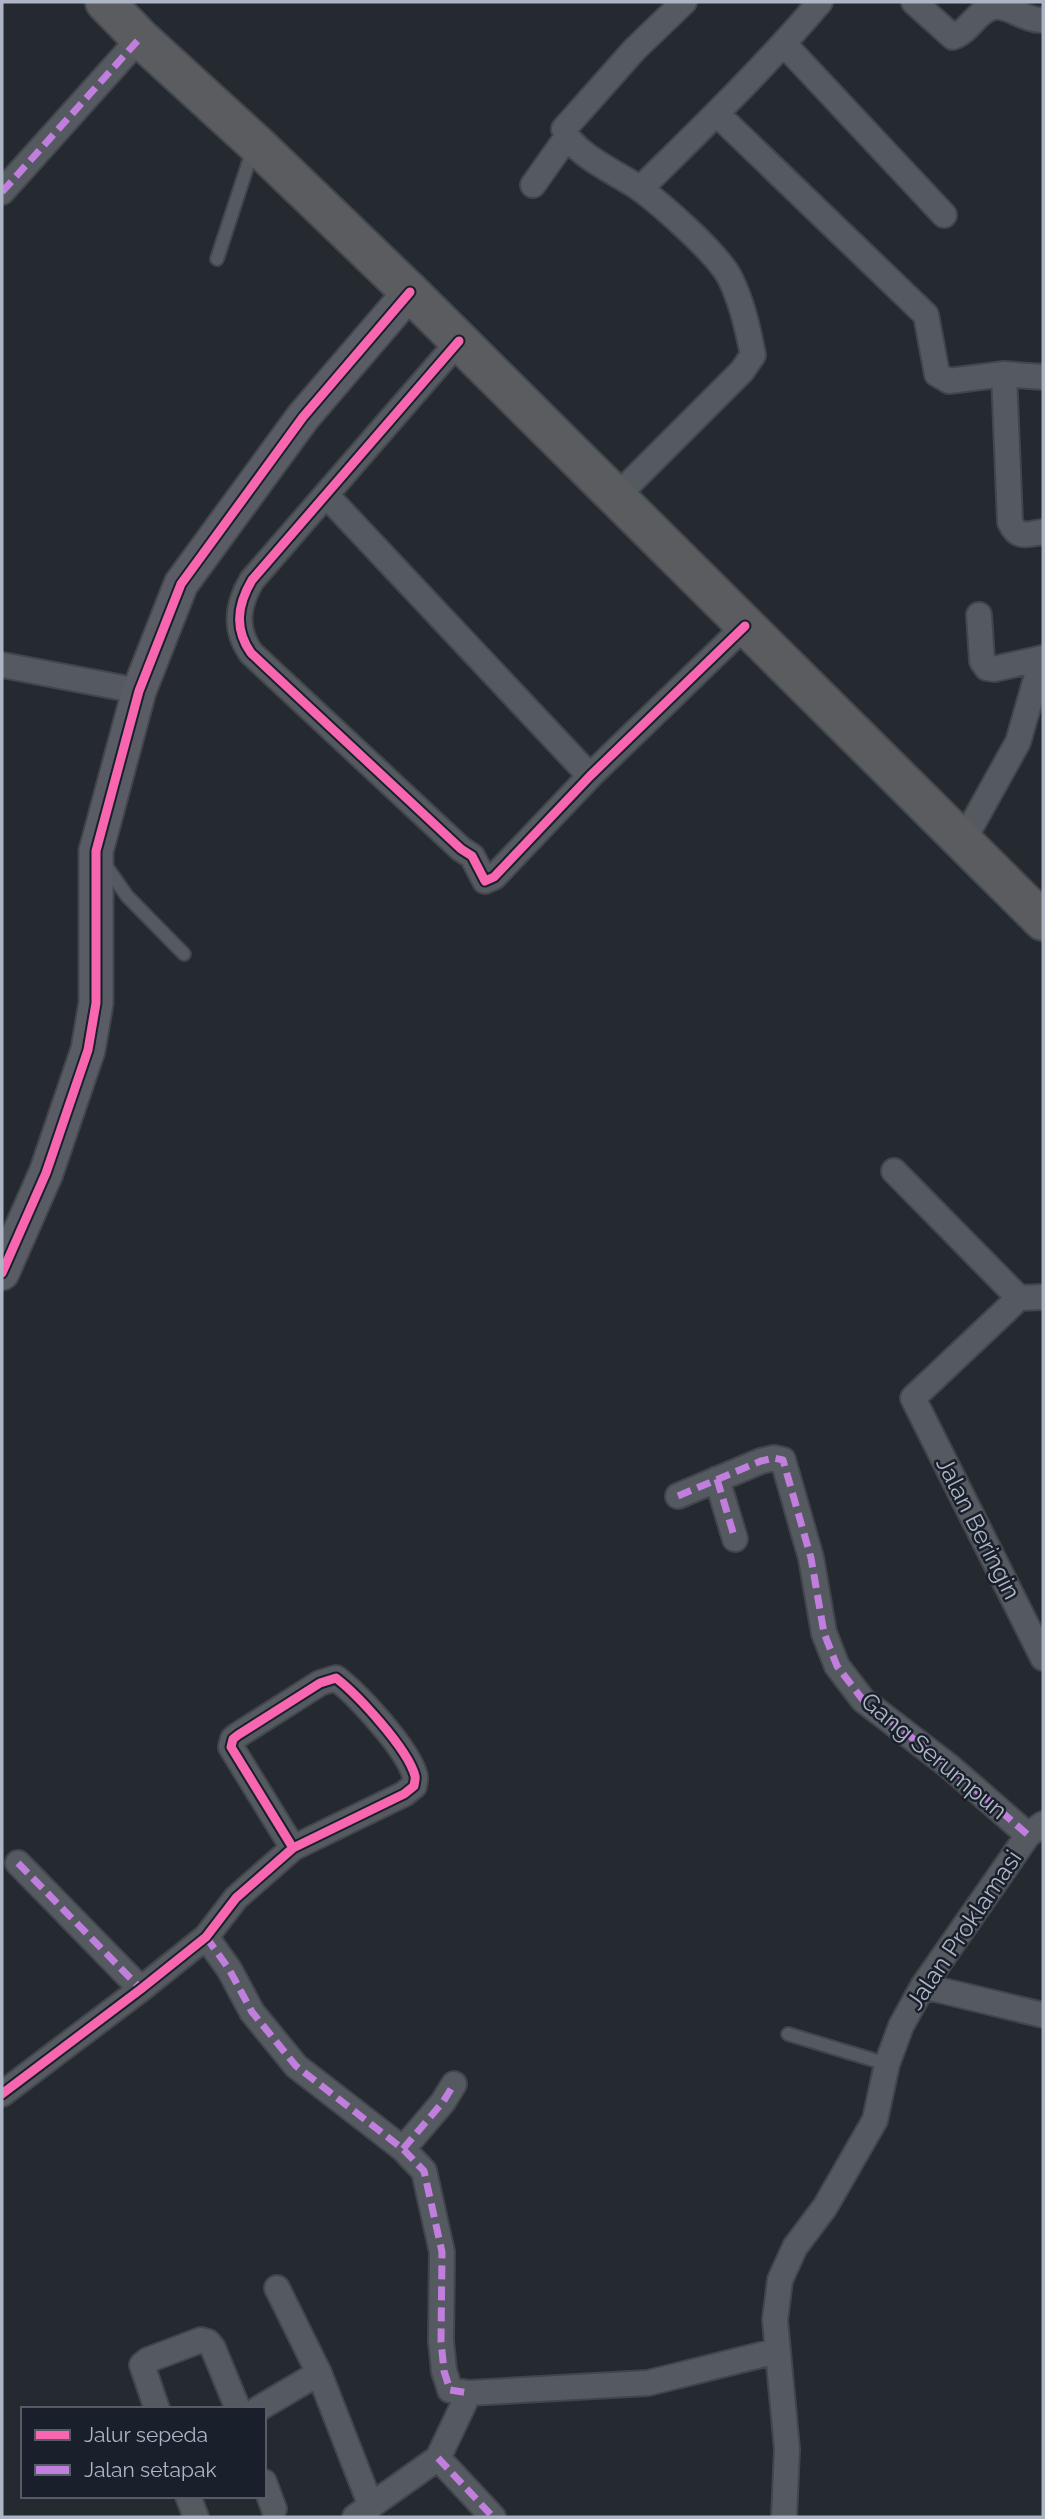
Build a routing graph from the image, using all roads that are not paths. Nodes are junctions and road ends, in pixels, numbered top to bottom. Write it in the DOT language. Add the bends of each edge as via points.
graph roads {
  1 [pos="106,2"];
  2 [pos="684,2"];
  3 [pos="820,2"];
  4 [pos="914,2"];
  5 [pos="1043,20"];
  6 [pos="140,38"];
  7 [pos="784,44"];
  8 [pos="717,114"];
  9 [pos="566,137"];
  10 [pos="255,142"];
  11 [pos="533,185"];
  12 [pos="640,189"];
  13 [pos="2,192"];
  14 [pos="944,215"];
  15 [pos="217,259"];
  16 [pos="410,292"];
  17 [pos="459,341"];
  18 [pos="1004,374"];
  19 [pos="1043,377"];
  20 [pos="327,496"];
  21 [pos="617,496"];
  22 [pos="1043,532"];
  23 [pos="979,615"];
  24 [pos="745,626"];
  25 [pos="1043,658"];
  26 [pos="2,665"];
  27 [pos="139,691"];
  28 [pos="590,776"];
  29 [pos="962,843"];
  30 [pos="96,851"];
  31 [pos="1043,921"];
  32 [pos="184,954"];
  33 [pos="894,1171"];
  34 [pos="2,1273"];
  35 [pos="1031,1298"];
  36 [pos="717,1479"];
  37 [pos="678,1496"];
  38 [pos="735,1539"];
  39 [pos="1043,1658"];
  40 [pos="1035,1830"];
  41 [pos="293,1848"];
  42 [pos="18,1863"];
  43 [pos="205,1937"];
  44 [pos="923,1986"];
  45 [pos="141,1989"];
  46 [pos="1043,2015"];
  47 [pos="788,2034"];
  48 [pos="887,2064"];
  49 [pos="454,2084"];
  50 [pos="2,2094"];
  51 [pos="403,2149"];
  52 [pos="277,2288"];
  53 [pos="777,2351"];
  54 [pos="319,2373"];
  55 [pos="469,2393"];
  56 [pos="156,2407"];
  57 [pos="237,2407"];
  58 [pos="261,2407"];
  59 [pos="438,2458"];
  60 [pos="266,2487"];
  61 [pos="189,2498"];
  62 [pos="274,2509"];
  63 [pos="368,2514"];
  64 [pos="196,2517"];
  65 [pos="494,2517"];
  66 [pos="784,2517"];
  1 -- 6 [label="highway"];
  2 -- 9 [label="street" via="604,82 564,130"];
  3 -- 7 [label="street"];
  4 -- 5 [label="street" via="953,37 962,35 992,7"];
  6 -- 10 [label="highway"];
  6 -- 13 [label="street"];
  7 -- 8 [label="street"];
  7 -- 14 [label="street"];
  8 -- 12 [label="street"];
  8 -- 18 [label="street" via="926,316 937,374 949,381"];
  9 -- 11 [label="street"];
  9 -- 12 [label="street"];
  10 -- 15 [label="lane"];
  10 -- 16 [label="highway"];
  12 -- 21 [label="street" via="690,231 729,275 753,355"];
  16 -- 17 [label="highway"];
  16 -- 27 [label="street" via="303,417 181,584"];
  17 -- 20 [label="street"];
  17 -- 21 [label="highway"];
  18 -- 19 [label="street"];
  18 -- 22 [label="street" via="1010,522 1020,535"];
  20 -- 28 [label="street"];
  20 -- 28 [label="street" via="243,595 239,628 251,653 472,856 485,881 494,877"];
  21 -- 24 [label="highway"];
  23 -- 25 [label="street" via="982,660 987,667"];
  24 -- 28 [label="street"];
  24 -- 29 [label="highway"];
  25 -- 29 [label="street" via="1018,742"];
  26 -- 27 [label="street"];
  27 -- 30 [label="street"];
  29 -- 31 [label="highway"];
  30 -- 32 [label="lane" via="127,896"];
  30 -- 34 [label="street" via="93,1026 46,1173"];
  33 -- 35 [label="street"];
  35 -- 39 [label="street, Jalan Beringin" via="913,1398"];
  36 -- 37 [label="street, Gang Serumpun"];
  36 -- 38 [label="street"];
  36 -- 40 [label="street, Gang Serumpun" via="761,1461 783,1460 811,1558 824,1633 837,1666 863,1700"];
  40 -- 44 [label="street, Jalan Proklamasi"];
  41 -- 41 [label="street" via="231,1746 238,1735 320,1683 336,1678 400,1747 415,1777 414,1786"];
  41 -- 43 [label="street" via="236,1898"];
  42 -- 45 [label="street"];
  43 -- 45 [label="street"];
  43 -- 51 [label="street" via="252,2012 296,2066"];
  44 -- 46 [label="street"];
  44 -- 48 [label="street, Jalan Proklamasi"];
  45 -- 50 [label="street"];
  47 -- 48 [label="lane"];
  48 -- 53 [label="street, Jalan Proklamasi" via="876,2120 825,2207 795,2247 780,2280"];
  49 -- 51 [label="street"];
  51 -- 55 [label="street" via="425,2171 442,2252 441,2341 447,2385 450,2390"];
  52 -- 54 [label="street"];
  53 -- 55 [label="street" via="648,2384"];
  53 -- 66 [label="street, Jalan Proklamasi" via="787,2449"];
  54 -- 58 [label="street"];
  54 -- 63 [label="street"];
  55 -- 59 [label="street"];
  56 -- 57 [label="street" via="142,2365 201,2340 213,2348"];
  59 -- 63 [label="street"];
  59 -- 65 [label="street"];
  60 -- 62 [label="street"];
  61 -- 64 [label="street"];
}
